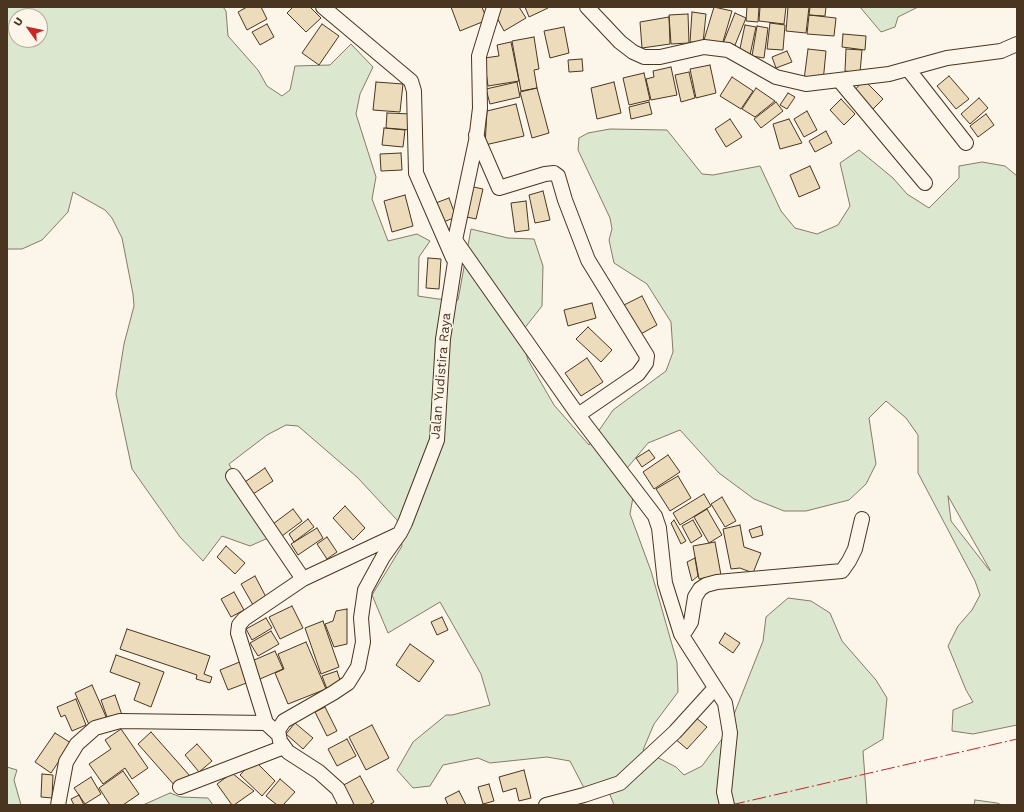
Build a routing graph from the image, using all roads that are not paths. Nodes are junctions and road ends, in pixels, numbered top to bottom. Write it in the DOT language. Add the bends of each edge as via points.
graph roads {
  1 [pos="323,7"];
  2 [pos="494,7"];
  3 [pos="587,7"];
  4 [pos="1017,44"];
  5 [pos="908,70"];
  6 [pos="839,80"];
  7 [pos="476,135"];
  8 [pos="966,143"];
  9 [pos="925,183"];
  10 [pos="455,240"];
  11 [pos="455,262"];
  12 [pos="578,415"];
  13 [pos="233,476"];
  14 [pos="862,519"];
  15 [pos="400,533"];
  16 [pos="303,579"];
  17 [pos="681,634"];
  18 [pos="715,688"];
  19 [pos="266,723"];
  20 [pos="278,734"];
  21 [pos="284,747"];
  22 [pos="180,787"];
  23 [pos="58,805"];
  24 [pos="346,805"];
  25 [pos="546,805"];
  26 [pos="727,805"];
  1 -- 11 [label="street" via="411,81 414,91 416,173"];
  2 -- 7 [label="street, Jalan Yudistira Raya" via="479,56 480,108"];
  3 -- 6 [label="street" via="620,42 644,57 660,57 704,46 728,50 776,77 806,84"];
  4 -- 5 [label="street" via="1001,51 947,58"];
  5 -- 6 [label="street"];
  5 -- 8 [label="street"];
  6 -- 9 [label="street"];
  7 -- 10 [label="street, Jalan Yudistira Raya"];
  7 -- 12 [label="street" via="499,188 545,174 554,173 558,176 588,260 647,356 646,363 638,374"];
  10 -- 11 [label="street, Jalan Yudistira Raya"];
  10 -- 12 [label="street"];
  11 -- 15 [label="street, Jalan Yudistira Raya" via="443,339 437,440"];
  12 -- 17 [label="street" via="655,516 659,528 664,583"];
  13 -- 16 [label="street"];
  14 -- 17 [label="street" via="855,549 842,571 706,585 695,598 691,622"];
  15 -- 16 [label="street"];
  15 -- 20 [label="street, Jalan Yudistira Raya" via="365,590 361,618 363,642 354,675 333,693 284,721"];
  16 -- 19 [label="street" via="244,619 238,629"];
  17 -- 18 [label="street"];
  18 -- 25 [label="street" via="675,732 620,783"];
  18 -- 26 [label="street" via="724,703 730,733 724,792"];
  19 -- 20 [label="street"];
  19 -- 23 [label="street" via="120,721 95,728 77,744 66,762"];
  20 -- 21 [label="street"];
  21 -- 22 [label="street"];
  21 -- 24 [label="street" via="338,789"];
}
